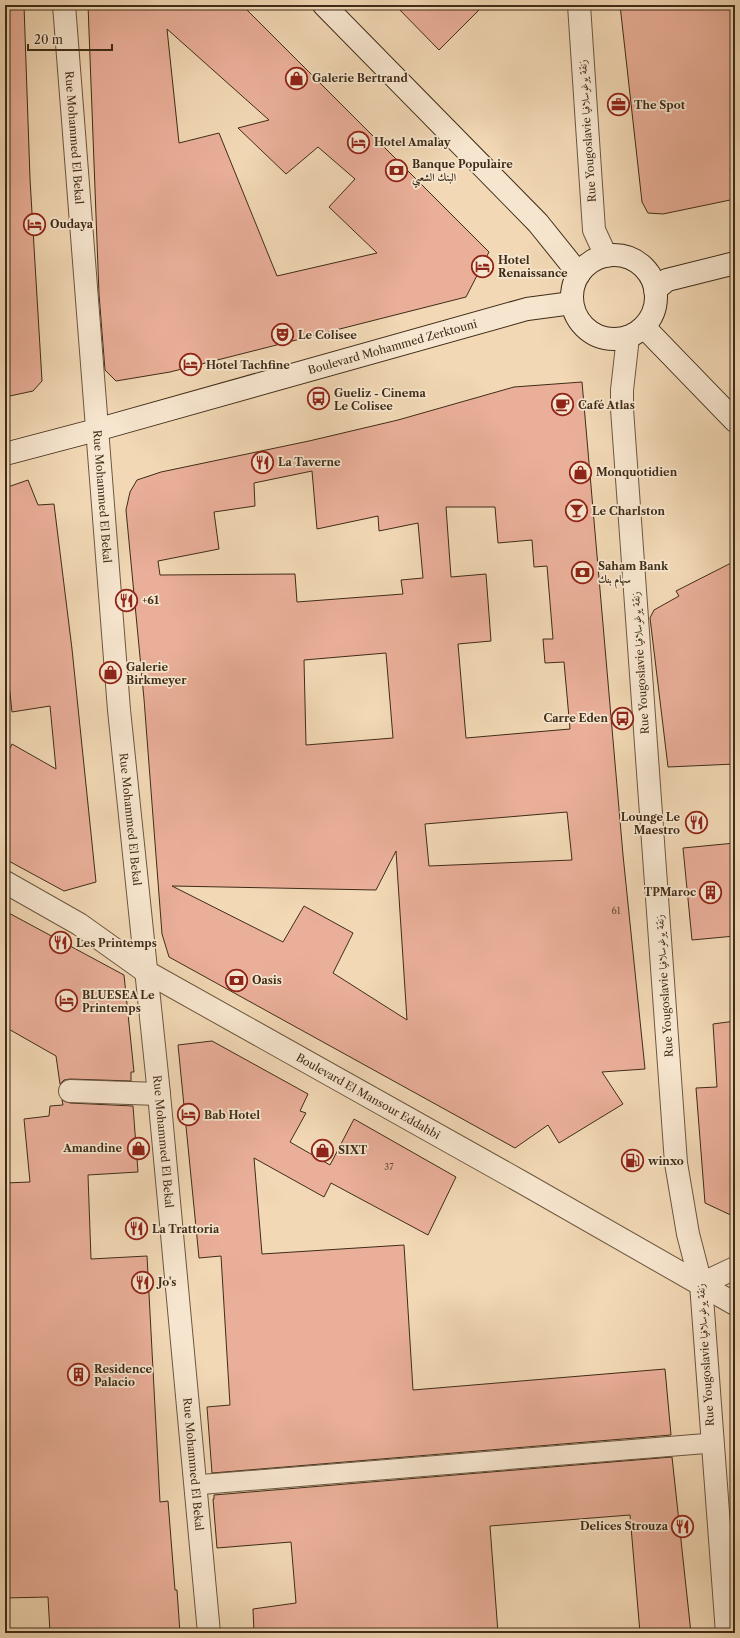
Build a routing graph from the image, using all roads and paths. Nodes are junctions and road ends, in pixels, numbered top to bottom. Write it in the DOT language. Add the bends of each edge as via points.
graph roads {
  1 [pos="64,5"];
  2 [pos="324,5"];
  3 [pos="578,5"];
  4 [pos="606,256"];
  5 [pos="735,263"];
  6 [pos="578,274"];
  7 [pos="655,290"];
  8 [pos="572,303"];
  9 [pos="636,332"];
  10 [pos="735,421"];
  11 [pos="96,430"];
  12 [pos="5,454"];
  13 [pos="5,882"];
  14 [pos="145,971"];
  15 [pos="70,1091"];
  16 [pos="159,1094"];
  17 [pos="735,1268"];
  18 [pos="701,1284"];
  19 [pos="735,1304"];
  20 [pos="712,1443"];
  21 [pos="195,1485"];
  22 [pos="208,1633"];
  23 [pos="727,1633"];
  1 -- 11 [label="street, Rue Mohammed El Bekal"];
  2 -- 6 [label="street" via="538,223"];
  3 -- 4 [label="street, Rue Yougoslavie زنقة يوغوسلافيا" via="594,230"];
  4 -- 6 [label="street" via="594,260"];
  4 -- 7 [label="street" via="616,255 637,263 652,279"];
  5 -- 7 [label="street" via="667,280"];
  6 -- 8 [label="street"];
  7 -- 9 [label="street" via="654,310"];
  8 -- 9 [label="street" via="580,324 602,338 615,340"];
  8 -- 11 [label="street, Boulevard Mohammed Zerktouni" via="527,309"];
  9 -- 10 [label="street"];
  9 -- 18 [label="street, Rue Yougoslavie زنقة يوغوسلافيا" via="622,390 622,409 676,1163 688,1234"];
  11 -- 12 [label="street, Boulevard Mohammed Zerktouni"];
  11 -- 14 [label="street, Rue Mohammed El Bekal" via="119,710"];
  13 -- 14 [label="street, Boulevard El Mansour Eddahbi" via="79,924"];
  14 -- 16 [label="street, Rue Mohammed El Bekal"];
  14 -- 18 [label="street, Boulevard El Mansour Eddahbi"];
  15 -- 16 [label="street"];
  16 -- 21 [label="street, Rue Mohammed El Bekal"];
  17 -- 18 [label="street"];
  18 -- 19 [label="street, Boulevard El Mansour Eddahbi"];
  18 -- 20 [label="street, Rue Yougoslavie زنقة يوغوسلافيا"];
  20 -- 21 [label="street"];
  20 -- 23 [label="street, Rue Yougoslavie زنقة يوغوسلافيا"];
  21 -- 22 [label="street, Rue Mohammed El Bekal"];
}
